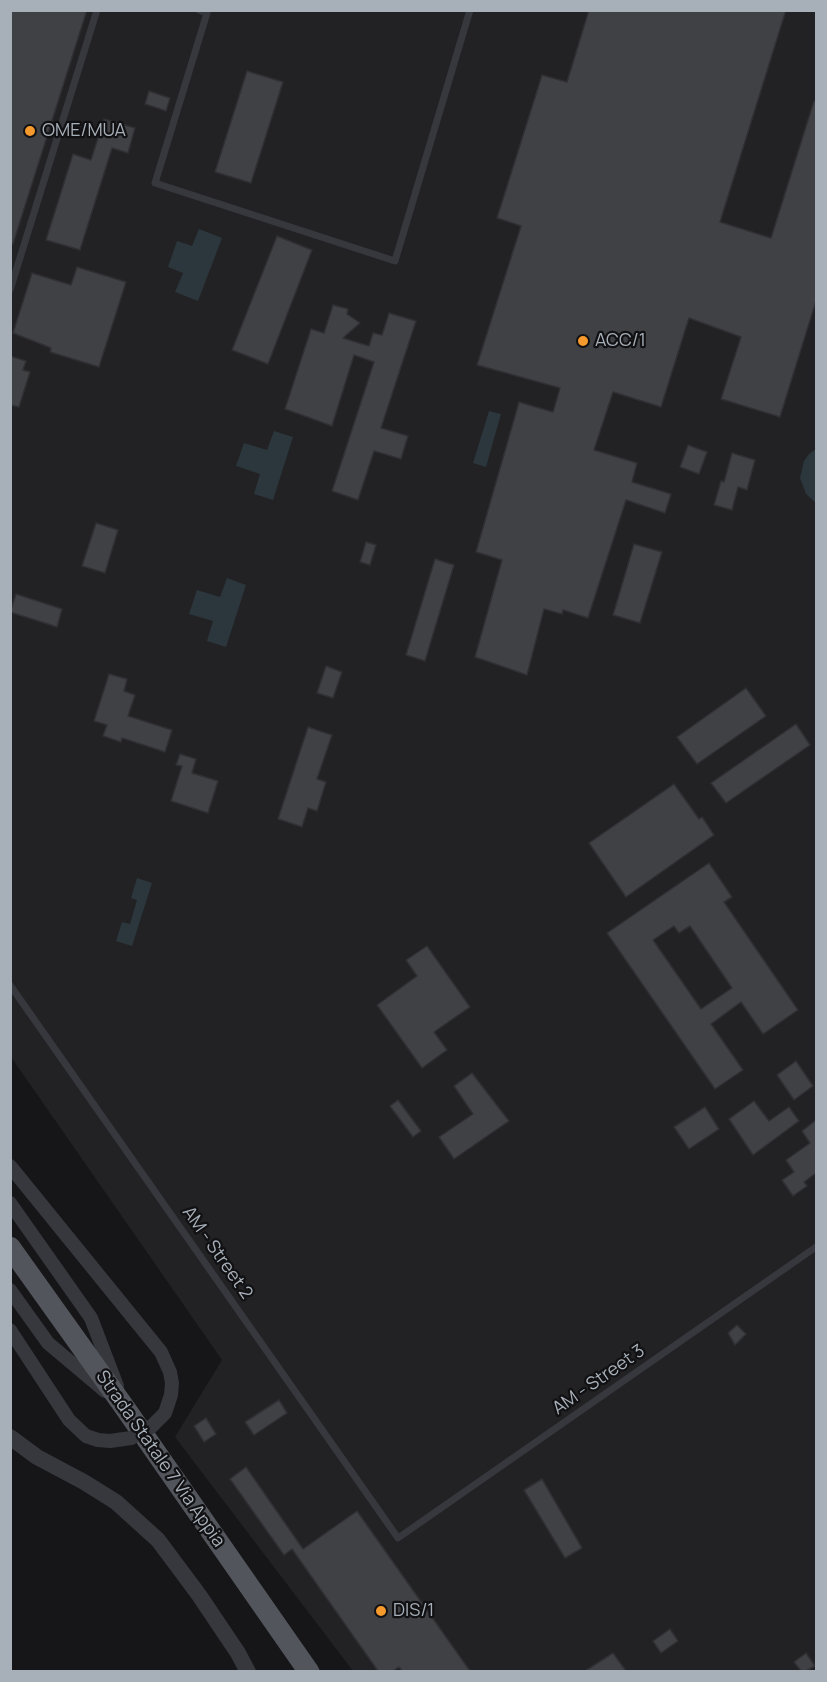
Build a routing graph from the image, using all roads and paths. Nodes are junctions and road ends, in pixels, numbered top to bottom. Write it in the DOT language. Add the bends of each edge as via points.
graph roads {
  1 [pos="97,10"];
  2 [pos="199,10"];
  3 [pos="470,10"];
  4 [pos="10,290"];
  5 [pos="10,985"];
  6 [pos="10,1166"];
  7 [pos="10,1203"];
  8 [pos="10,1247"];
  9 [pos="816,1247"];
  10 [pos="10,1290"];
  11 [pos="10,1330"];
  12 [pos="125,1408"];
  13 [pos="10,1437"];
  14 [pos="398,1538"];
  15 [pos="248,1671"];
  16 [pos="309,1671"];
  1 -- 4 [label="lane"];
  2 -- 3 [label="lane" via="207,13 155,183 395,261"];
  5 -- 14 [label="lane, AM - Street 2"];
  6 -- 11 [label="street, bridge" via="161,1352 172,1383 165,1413 131,1438 110,1442 87,1436 69,1420"];
  7 -- 12 [label="street" via="91,1318"];
  8 -- 12 [label="main road, Strada Statale 7 Via Appia"];
  9 -- 14 [label="lane, AM - Street 3"];
  10 -- 12 [label="street" via="48,1343"];
  12 -- 16 [label="main road, Strada Statale 7 Via Appia"];
  13 -- 15 [label="street" via="116,1502 158,1540"];
}
